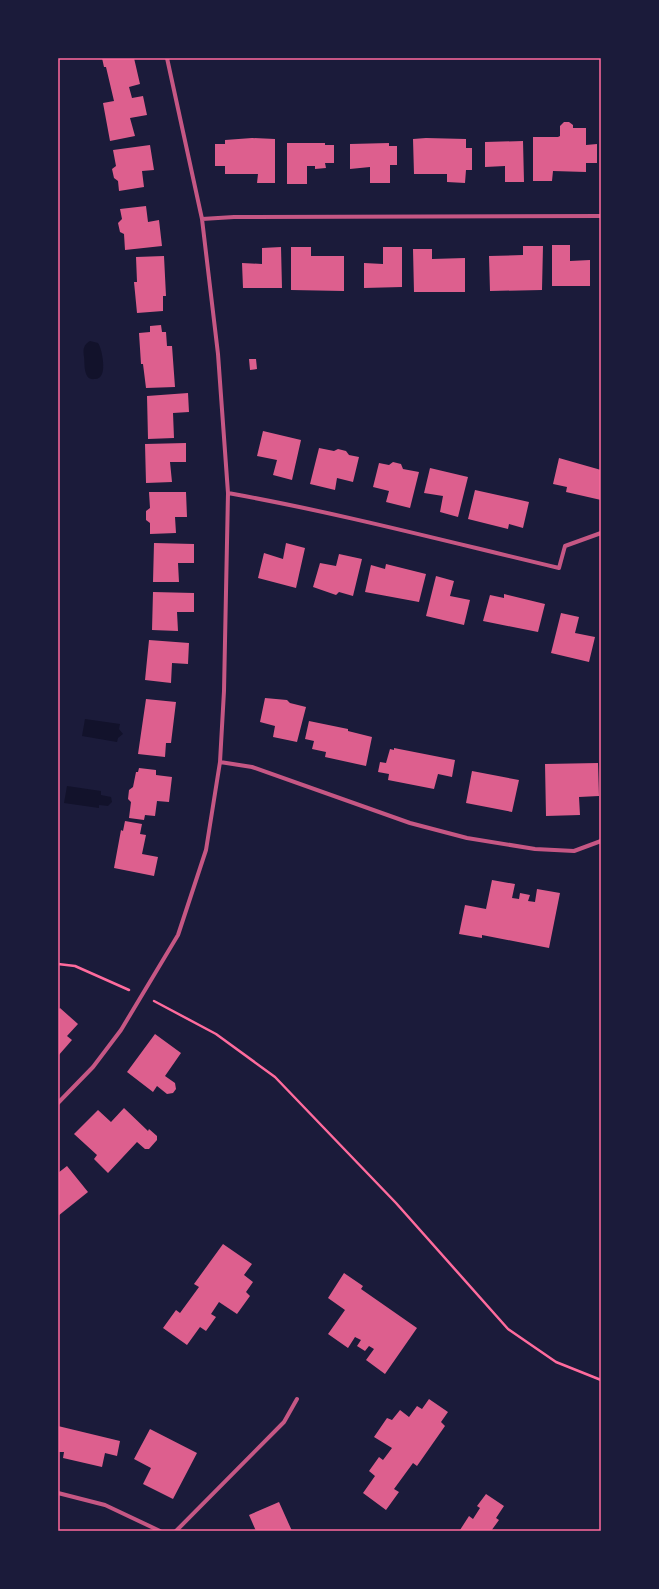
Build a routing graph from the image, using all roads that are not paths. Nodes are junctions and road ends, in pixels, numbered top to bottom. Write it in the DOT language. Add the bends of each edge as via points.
graph roads {
  1 [pos="167,58"];
  2 [pos="601,216"];
  3 [pos="202,220"];
  4 [pos="228,493"];
  5 [pos="601,533"];
  6 [pos="220,762"];
  7 [pos="601,841"];
  8 [pos="58,1103"];
  9 [pos="297,1400"];
  10 [pos="58,1493"];
  11 [pos="160,1531"];
  12 [pos="176,1531"];
  1 -- 3 [label="street"];
  2 -- 3 [label="street" via="234,217"];
  3 -- 4 [label="street" via="218,354"];
  4 -- 5 [label="street" via="559,568 565,546"];
  4 -- 6 [label="street"];
  6 -- 7 [label="street" via="252,767 382,813 467,838 535,849 574,851"];
  6 -- 8 [label="street" via="206,850 178,935 121,1030 93,1067"];
  9 -- 12 [label="street" via="284,1422"];
  10 -- 11 [label="street" via="105,1504"];
}
